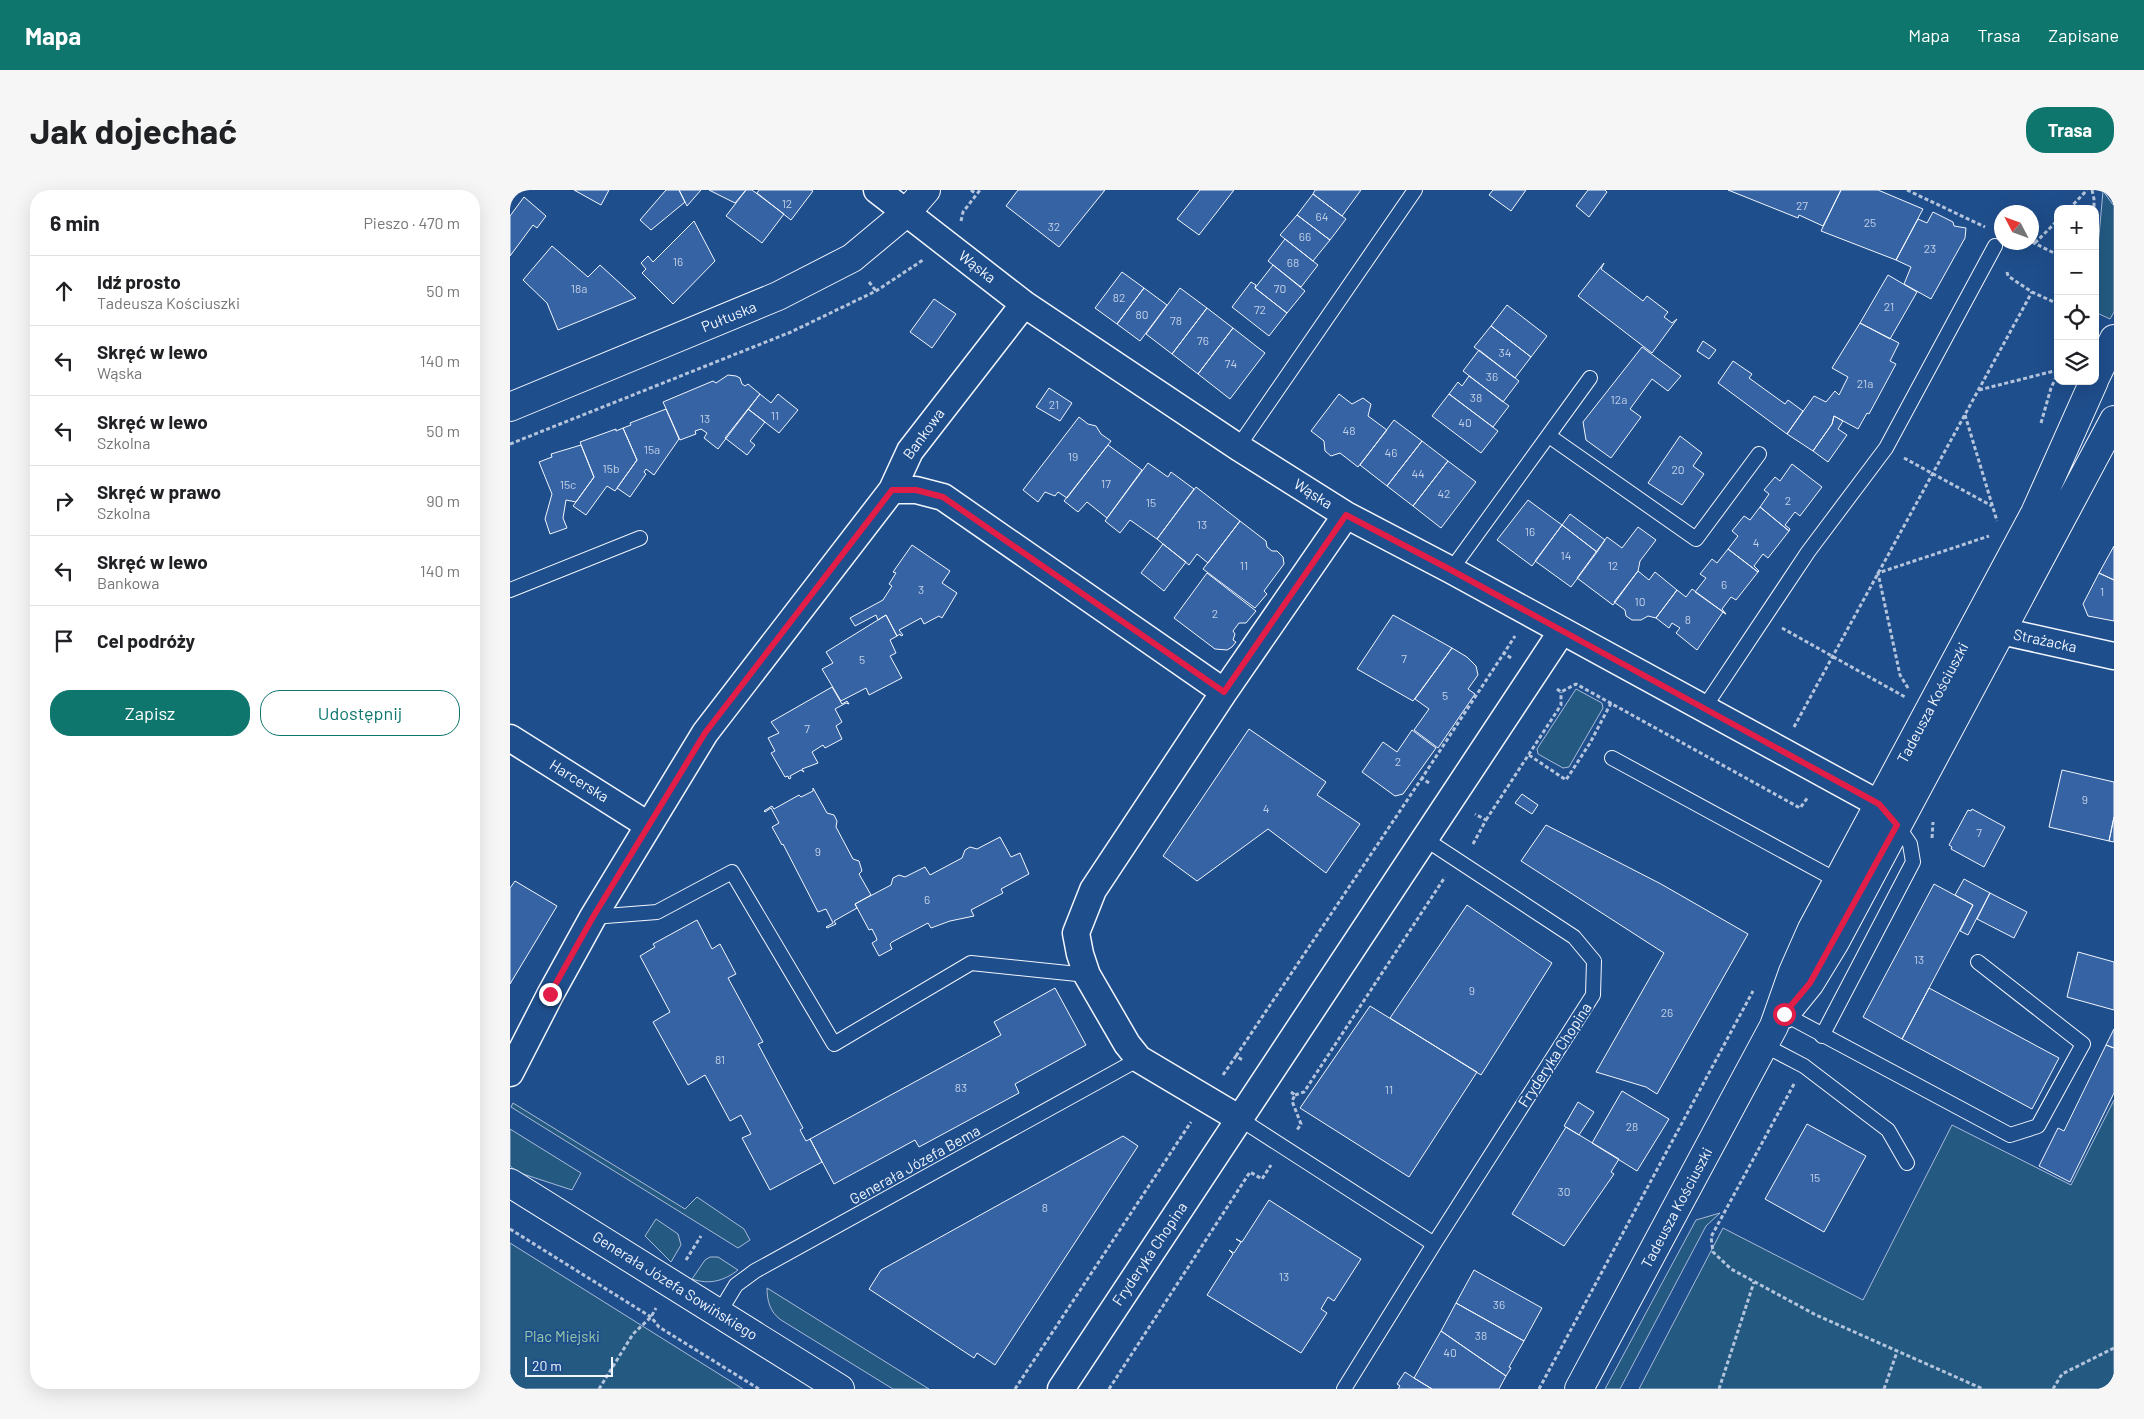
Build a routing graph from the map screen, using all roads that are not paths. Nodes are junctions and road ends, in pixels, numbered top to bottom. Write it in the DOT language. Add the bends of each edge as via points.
graph roads {
  1 [pos="877,190"];
  2 [pos="926,190"];
  3 [pos="1415,190"];
  4 [pos="906,213"];
  5 [pos="1994,248"];
  6 [pos="1024,304"];
  7 [pos="2114,340"];
  8 [pos="2099,372"];
  9 [pos="1590,378"];
  10 [pos="2093,385"];
  11 [pos="510,407"];
  12 [pos="2114,420"];
  13 [pos="1550,436"];
  14 [pos="1238,447"];
  15 [pos="1759,454"];
  16 [pos="892,490"];
  17 [pos="1346,515"];
  18 [pos="640,538"];
  19 [pos="1451,570"];
  20 [pos="510,590"];
  21 [pos="1989,625"];
  22 [pos="1562,632"];
  23 [pos="2114,656"];
  24 [pos="1224,692"];
  25 [pos="1704,708"];
  26 [pos="510,738"];
  27 [pos="1612,758"];
  28 [pos="1879,804"];
  29 [pos="648,825"];
  30 [pos="1897,825"];
  31 [pos="1425,839"];
  32 [pos="1838,881"];
  33 [pos="593,917"];
  34 [pos="1978,962"];
  35 [pos="1087,975"];
  36 [pos="1774,1028"];
  37 [pos="1822,1036"];
  38 [pos="1139,1058"];
  39 [pos="510,1073"];
  40 [pos="1240,1119"];
  41 [pos="1907,1163"];
  42 [pos="510,1184"];
  43 [pos="1434,1244"];
  44 [pos="719,1313"];
  45 [pos="840,1389"];
  46 [pos="1060,1389"];
  47 [pos="1344,1389"];
  48 [pos="1579,1389"];
  1 -- 4 [label="street, Wąska"];
  2 -- 4 [label="main road, Pułtuska"];
  3 -- 14 [label="lane"];
  4 -- 6 [label="street, Wąska"];
  4 -- 11 [label="main road, Pułtuska" via="852,258 778,296"];
  5 -- 25 [label="lane" via="1886,448 1808,552"];
  6 -- 14 [label="street, Wąska"];
  6 -- 16 [label="street, Bankowa" via="910,451"];
  7 -- 8 [label="main road, Tadeusza Kościuszki"];
  9 -- 13 [label="lane"];
  10 -- 21 [label="main road, Tadeusza Kościuszki"];
  12 -- 21 [label="main road, Tadeusza Kościuszki"];
  13 -- 15 [label="lane" via="1696,540"];
  13 -- 19 [label="lane"];
  14 -- 17 [label="street, Wąska"];
  16 -- 24 [label="street" via="916,490 943,497"];
  16 -- 29 [label="street, Bankowa" via="705,733"];
  17 -- 19 [label="street, Wąska"];
  17 -- 24 [label="street"];
  18 -- 20 [label="lane"];
  19 -- 22 [label="street, Wąska"];
  21 -- 23 [label="street, Strażacka"];
  21 -- 28 [label="main road, Tadeusza Kościuszki"];
  21 -- 30 [label="main road, Tadeusza Kościuszki"];
  22 -- 25 [label="street, Wąska"];
  22 -- 31 [label="street, Fryderyka Chopina"];
  24 -- 35 [label="street" via="1093,890 1076,933"];
  25 -- 28 [label="street, Wąska"];
  26 -- 29 [label="street, Harcerska"];
  27 -- 32 [label="lane"];
  28 -- 30 [label="street, Wąska"];
  28 -- 32 [label="main road, Tadeusza Kościuszki"];
  29 -- 33 [label="street, Bankowa"];
  30 -- 36 [label="main road, Tadeusza Kościuszki" via="1810,983"];
  30 -- 37 [label="lane" via="1910,844 1913,862"];
  31 -- 40 [label="street, Fryderyka Chopina"];
  31 -- 43 [label="lane, Fryderyka Chopina" via="1574,937 1594,961 1593,995"];
  32 -- 36 [label="main road, Tadeusza Kościuszki" via="1793,972"];
  33 -- 35 [label="lane" via="657,912 732,872 834,1044 971,963"];
  33 -- 39 [label="street, Bankowa"];
  34 -- 37 [label="lane" via="2083,1044 2038,1126 2010,1135"];
  35 -- 38 [label="street" via="1127,1044"];
  36 -- 37 [label="lane"];
  36 -- 41 [label="lane" via="1804,1066 1888,1130"];
  36 -- 48 [label="main road, Tadeusza Kościuszki"];
  38 -- 40 [label="street"];
  38 -- 44 [label="lane, Generała Józefa Bema" via="755,1271 736,1285"];
  40 -- 43 [label="lane"];
  40 -- 46 [label="street, Fryderyka Chopina"];
  42 -- 44 [label="main road, Generała Józefa Sowińskiego"];
  43 -- 47 [label="lane, Fryderyka Chopina"];
  44 -- 45 [label="main road, Generała Józefa Sowińskiego"];
}
